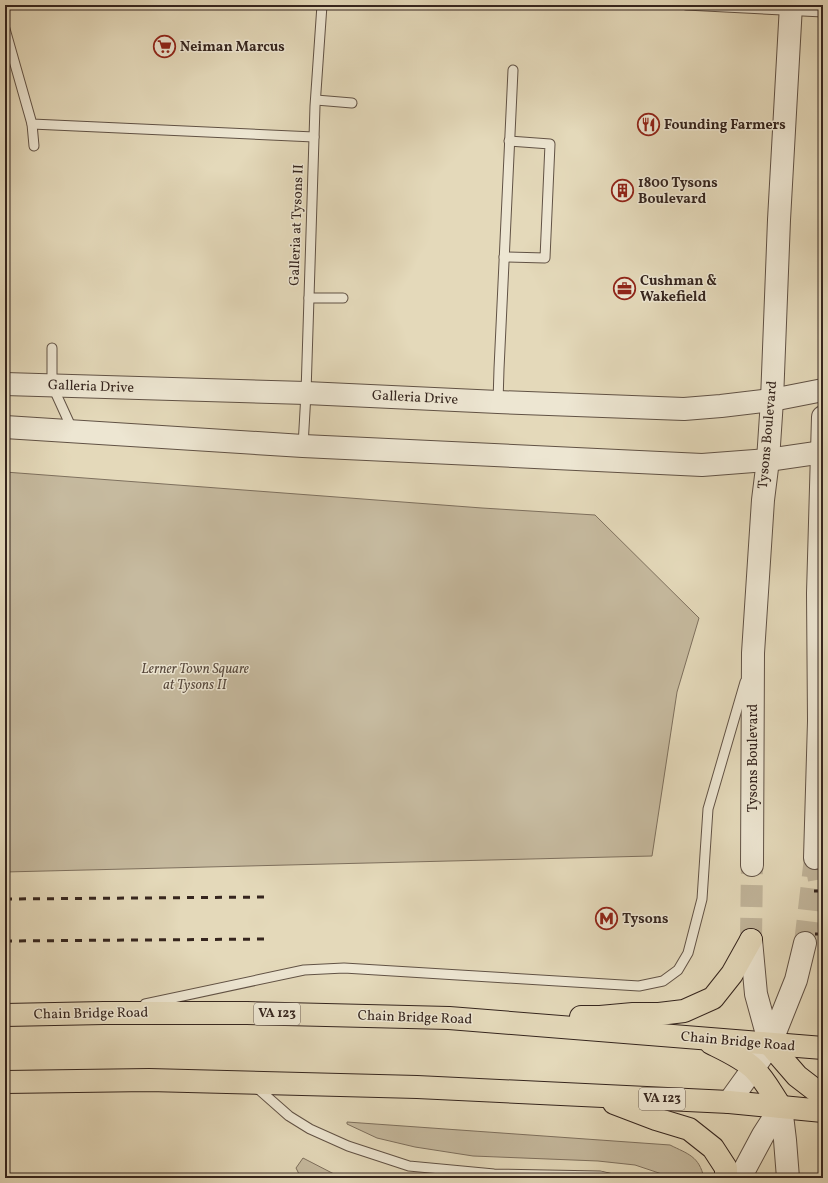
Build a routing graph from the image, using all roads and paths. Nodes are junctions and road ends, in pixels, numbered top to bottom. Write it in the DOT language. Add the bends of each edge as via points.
graph roads {
  1 [pos="322,5"];
  2 [pos="686,5"];
  3 [pos="791,8"];
  4 [pos="823,12"];
  5 [pos="5,29"];
  6 [pos="513,70"];
  7 [pos="316,100"];
  8 [pos="352,103"];
  9 [pos="32,124"];
  10 [pos="314,137"];
  11 [pos="509,141"];
  12 [pos="34,146"];
  13 [pos="504,257"];
  14 [pos="309,298"];
  15 [pos="343,298"];
  16 [pos="52,348"];
  17 [pos="5,384"];
  18 [pos="52,385"];
  19 [pos="823,390"];
  20 [pos="306,393"];
  21 [pos="772,400"];
  22 [pos="498,402"];
  23 [pos="823,417"];
  24 [pos="5,427"];
  25 [pos="73,431"];
  26 [pos="303,446"];
  27 [pos="822,452"];
  28 [pos="768,460"];
  29 [pos="820,586"];
  30 [pos="753,653"];
  31 [pos="815,858"];
  32 [pos="752,865"];
  33 [pos="751,940"];
  34 [pos="804,944"];
  35 [pos="104,1013"];
  36 [pos="5,1016"];
  37 [pos="449,1018"];
  38 [pos="704,1039"];
  39 [pos="770,1045"];
  40 [pos="823,1048"];
  41 [pos="754,1069"];
  42 [pos="5,1082"];
  43 [pos="251,1082"];
  44 [pos="820,1090"];
  45 [pos="596,1096"];
  46 [pos="729,1102"];
  47 [pos="781,1107"];
  48 [pos="823,1111"];
  49 [pos="609,1178"];
  50 [pos="726,1178"];
  51 [pos="740,1178"];
  52 [pos="788,1178"];
  1 -- 7 [label="lane, Galleria at Tysons II"];
  2 -- 3 [label="lane"];
  3 -- 4 [label="lane"];
  3 -- 21 [label="street, Tysons Boulevard"];
  5 -- 9 [label="lane"];
  6 -- 11 [label="lane"];
  7 -- 8 [label="lane"];
  7 -- 10 [label="lane, Galleria at Tysons II"];
  9 -- 10 [label="lane"];
  9 -- 12 [label="lane"];
  10 -- 14 [label="lane, Galleria at Tysons II"];
  11 -- 13 [label="lane"];
  11 -- 13 [label="lane" via="550,144 545,258"];
  13 -- 22 [label="lane"];
  14 -- 15 [label="lane"];
  14 -- 20 [label="lane, Galleria at Tysons II"];
  16 -- 18 [label="lane"];
  17 -- 18 [label="street, Galleria Drive"];
  18 -- 20 [label="street, Galleria Drive"];
  18 -- 25 [label="lane"];
  19 -- 21 [label="street, Galleria Drive"];
  20 -- 22 [label="street, Galleria Drive"];
  20 -- 26 [label="lane, Galleria at Tysons II"];
  21 -- 22 [label="street, Galleria Drive" via="684,409"];
  21 -- 28 [label="street, Tysons Boulevard"];
  23 -- 27 [label="street"];
  24 -- 25 [label="street"];
  25 -- 26 [label="street"];
  26 -- 28 [label="street" via="702,464"];
  27 -- 28 [label="street"];
  27 -- 29 [label="street"];
  28 -- 30 [label="street, Tysons Boulevard"];
  29 -- 31 [label="street"];
  30 -- 32 [label="street, Tysons Boulevard"];
  30 -- 35 [label="lane" via="708,809 702,899 688,952 678,970 662,981 639,986 344,968 304,970"];
  33 -- 37 [label="main road" via="732,974 713,998 684,1011 600,1017"];
  33 -- 39 [label="street" via="756,994"];
  34 -- 39 [label="street" via="796,980"];
  35 -- 36 [label="main road, Chain Bridge Road / VA 123"];
  35 -- 37 [label="main road, Chain Bridge Road / VA 123" via="247,1013"];
  37 -- 38 [label="main road, Chain Bridge Road / VA 123"];
  38 -- 39 [label="main road, Chain Bridge Road / VA 123"];
  38 -- 41 [label="main road" via="733,1054"];
  39 -- 40 [label="main road, Chain Bridge Road / VA 123"];
  39 -- 41 [label="street"];
  39 -- 44 [label="main road" via="797,1076"];
  41 -- 46 [label="street"];
  41 -- 47 [label="main road"];
  42 -- 43 [label="main road, VA 123"];
  43 -- 45 [label="main road, VA 123"];
  43 -- 49 [label="lane" via="289,1116 310,1129 348,1146 409,1166 494,1174"];
  44 -- 47 [label="main road" via="802,1093"];
  45 -- 46 [label="main road, VA 123"];
  45 -- 50 [label="main road" via="689,1129 713,1148 726,1168"];
  46 -- 47 [label="main road, VA 123"];
  47 -- 48 [label="main road, VA 123"];
  47 -- 51 [label="street"];
  47 -- 52 [label="street"];
}
